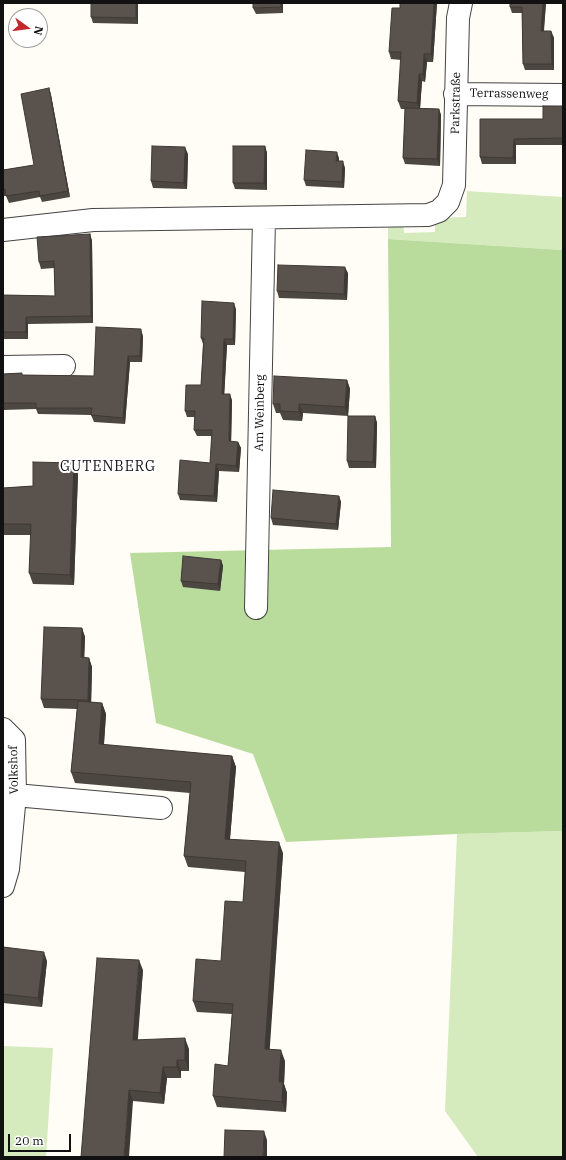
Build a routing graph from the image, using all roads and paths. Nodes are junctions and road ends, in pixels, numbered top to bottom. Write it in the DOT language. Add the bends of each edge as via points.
graph roads {
  1 [pos="461,3"];
  2 [pos="456,94"];
  3 [pos="563,95"];
  4 [pos="264,218"];
  5 [pos="3,230"];
  6 [pos="64,366"];
  7 [pos="3,367"];
  8 [pos="256,608"];
  9 [pos="3,729"];
  10 [pos="15,795"];
  11 [pos="161,808"];
  12 [pos="3,886"];
  1 -- 2 [label="street, Parkstraße" via="458,18"];
  2 -- 3 [label="street, Terrassenweg"];
  2 -- 4 [label="street, Parkstraße" via="454,185 448,202 439,211 428,215"];
  4 -- 5 [label="street" via="93,220"];
  4 -- 8 [label="street, Am Weinberg"];
  6 -- 7 [label="street"];
  9 -- 10 [label="street, Volkshof" via="14,740"];
  10 -- 11 [label="street"];
  10 -- 12 [label="street, Volkshof" via="8,869"];
}
